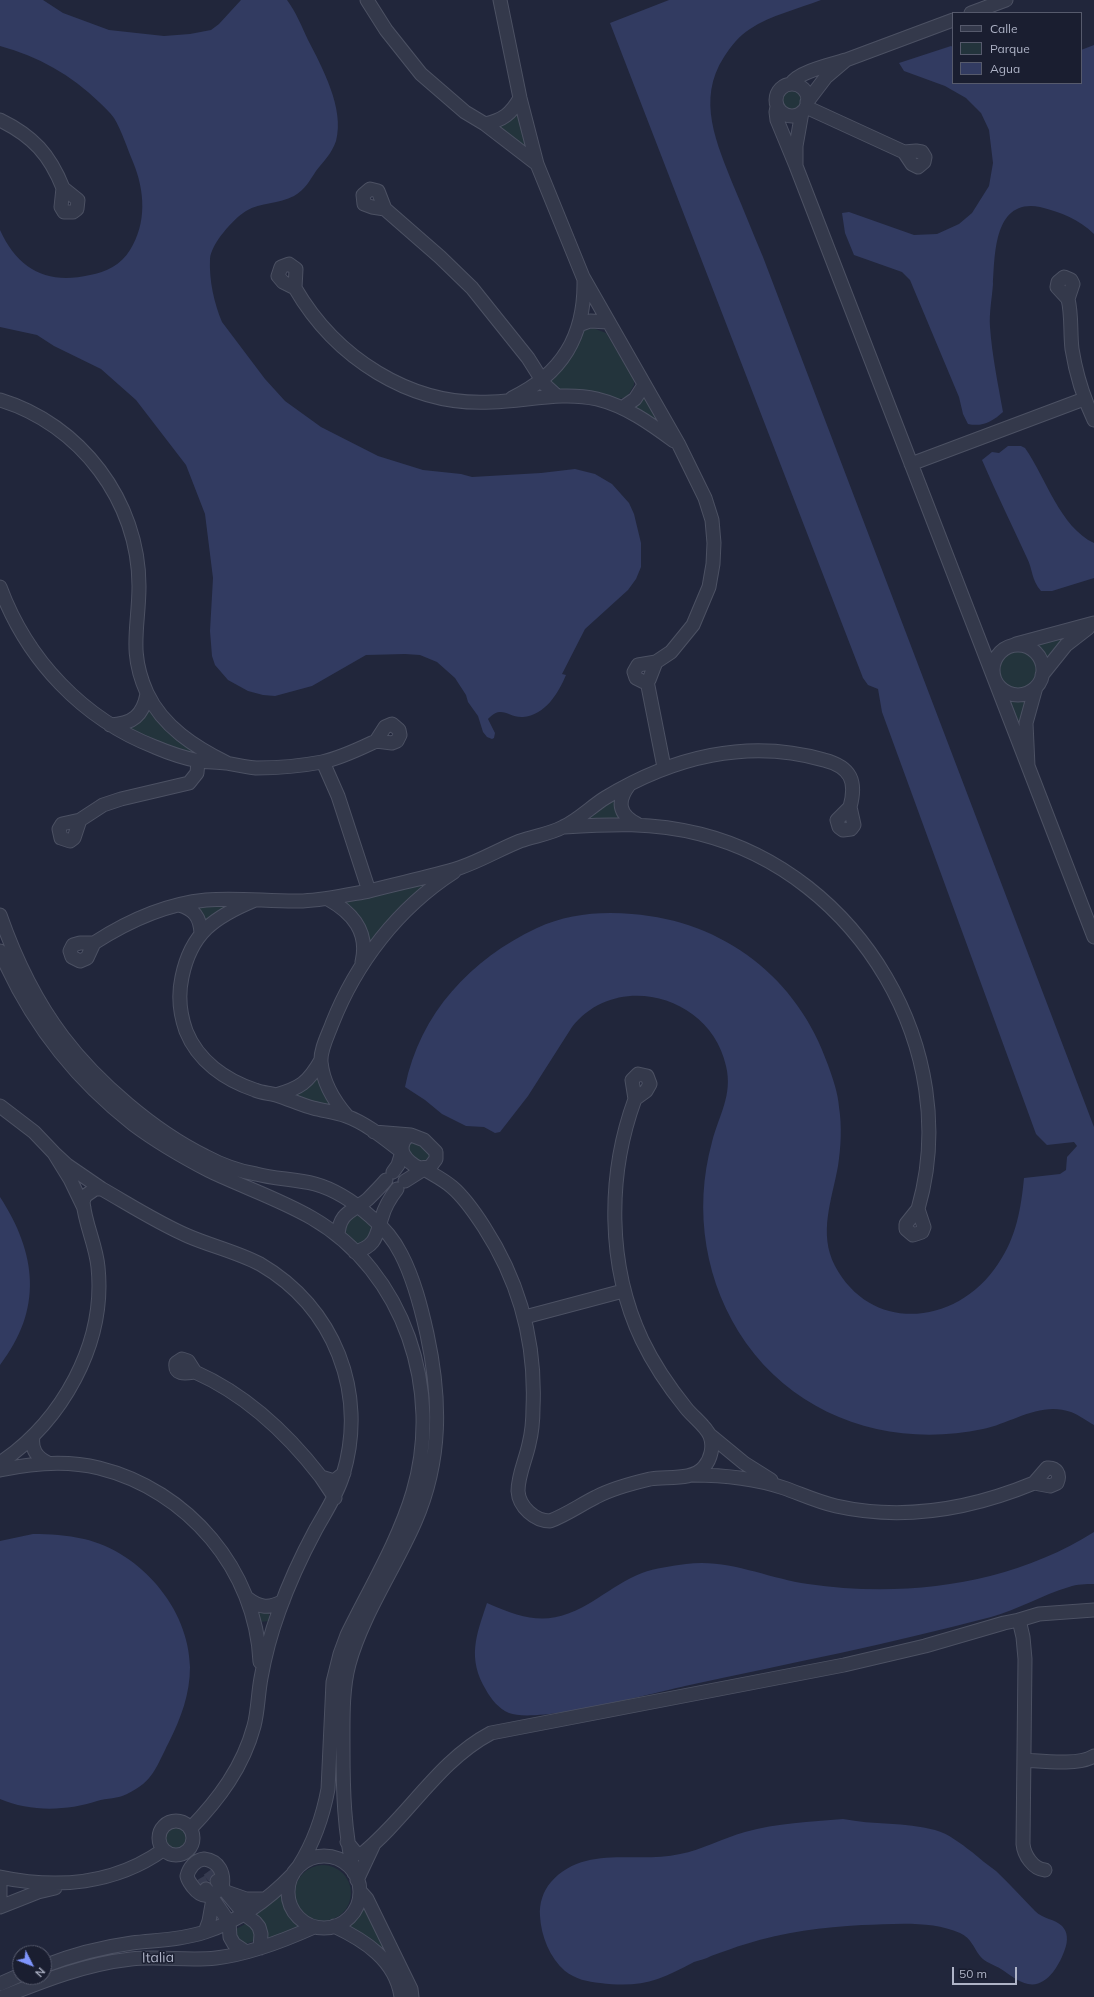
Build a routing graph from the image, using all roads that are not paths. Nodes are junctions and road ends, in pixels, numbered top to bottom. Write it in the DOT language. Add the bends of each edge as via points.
graph roads {
  1 [pos="367,0"];
  2 [pos="500,0"];
  3 [pos="1006,0"];
  4 [pos="974,12"];
  5 [pos="952,20"];
  6 [pos="846,60"];
  7 [pos="791,84"];
  8 [pos="520,98"];
  9 [pos="777,107"];
  10 [pos="805,107"];
  11 [pos="0,120"];
  12 [pos="485,124"];
  13 [pos="904,152"];
  14 [pos="537,164"];
  15 [pos="796,166"];
  16 [pos="63,188"];
  17 [pos="385,208"];
  18 [pos="584,277"];
  19 [pos="295,288"];
  20 [pos="1068,299"];
  21 [pos="608,322"];
  22 [pos="579,325"];
  23 [pos="542,380"];
  24 [pos="644,385"];
  25 [pos="557,396"];
  26 [pos="1084,399"];
  27 [pos="0,400"];
  28 [pos="504,401"];
  29 [pos="622,408"];
  30 [pos="1094,420"];
  31 [pos="679,445"];
  32 [pos="911,464"];
  33 [pos="0,587"];
  34 [pos="1094,624"];
  35 [pos="1010,646"];
  36 [pos="982,648"];
  37 [pos="656,662"];
  38 [pos="1042,675"];
  39 [pos="994,678"];
  40 [pos="647,681"];
  41 [pos="1036,687"];
  42 [pos="147,694"];
  43 [pos="110,725"];
  44 [pos="376,741"];
  45 [pos="198,761"];
  46 [pos="323,762"];
  47 [pos="227,763"];
  48 [pos="1028,766"];
  49 [pos="664,767"];
  50 [pos="629,785"];
  51 [pos="850,807"];
  52 [pos="80,820"];
  53 [pos="636,824"];
  54 [pos="564,827"];
  55 [pos="461,867"];
  56 [pos="369,891"];
  57 [pos="328,899"];
  58 [pos="255,900"];
  59 [pos="179,905"];
  60 [pos="0,915"];
  61 [pos="201,933"];
  62 [pos="1094,937"];
  63 [pos="94,943"];
  64 [pos="0,951"];
  65 [pos="361,966"];
  66 [pos="321,1060"];
  67 [pos="276,1095"];
  68 [pos="635,1099"];
  69 [pos="0,1106"];
  70 [pos="347,1116"];
  71 [pos="374,1132"];
  72 [pos="411,1135"];
  73 [pos="402,1152"];
  74 [pos="436,1152"];
  75 [pos="54,1153"];
  76 [pos="424,1169"];
  77 [pos="385,1181"];
  78 [pos="452,1187"];
  79 [pos="102,1189"];
  80 [pos="397,1190"];
  81 [pos="359,1206"];
  82 [pos="84,1209"];
  83 [pos="918,1209"];
  84 [pos="380,1224"];
  85 [pos="338,1236"];
  86 [pos="356,1252"];
  87 [pos="623,1291"];
  88 [pos="526,1317"];
  89 [pos="195,1372"];
  90 [pos="710,1435"];
  91 [pos="33,1436"];
  92 [pos="16,1451"];
  93 [pos="0,1463"];
  94 [pos="48,1463"];
  95 [pos="24,1465"];
  96 [pos="0,1470"];
  97 [pos="344,1473"];
  98 [pos="692,1475"];
  99 [pos="321,1477"];
  100 [pos="1034,1483"];
  101 [pos="785,1488"];
  102 [pos="335,1498"];
  103 [pos="247,1598"];
  104 [pos="283,1601"];
  105 [pos="1094,1610"];
  106 [pos="254,1620"];
  107 [pos="1019,1620"];
  108 [pos="275,1622"];
  109 [pos="260,1679"];
  110 [pos="1094,1756"];
  111 [pos="1024,1760"];
  112 [pos="190,1829"];
  113 [pos="347,1841"];
  114 [pos="374,1844"];
  115 [pos="191,1845"];
  116 [pos="163,1850"];
  117 [pos="177,1855"];
  118 [pos="195,1864"];
  119 [pos="296,1870"];
  120 [pos="1045,1870"];
  121 [pos="0,1877"];
  122 [pos="20,1881"];
  123 [pos="357,1881"];
  124 [pos="218,1882"];
  125 [pos="76,1883"];
  126 [pos="0,1886"];
  127 [pos="206,1890"];
  128 [pos="19,1899"];
  129 [pos="265,1899"];
  130 [pos="0,1900"];
  131 [pos="0,1907"];
  132 [pos="244,1914"];
  133 [pos="229,1922"];
  134 [pos="334,1926"];
  135 [pos="314,1927"];
  136 [pos="204,1932"];
  137 [pos="260,1948"];
  138 [pos="246,1952"];
  139 [pos="52,1964"];
  140 [pos="12,1979"];
  141 [pos="0,1984"];
  142 [pos="3,1997"];
  143 [pos="401,1997"];
  144 [pos="412,1997"];
  1 -- 12 [label="street" via="386,30 421,74 465,112"];
  2 -- 8 [label="street"];
  3 -- 4 [label="street"];
  5 -- 6 [label="street"];
  6 -- 7 [label="street" via="810,72"];
  6 -- 10 [label="street" via="826,78"];
  7 -- 9 [label="street" via="784,86 777,93"];
  7 -- 10 [label="street" via="803,89"];
  8 -- 12 [label="street" via="506,117"];
  8 -- 14 [label="street"];
  9 -- 10 [label="street" via="787,115 797,115"];
  9 -- 15 [label="street" via="777,120"];
  10 -- 13 [label="street"];
  10 -- 15 [label="street" via="796,146"];
  11 -- 16 [label="street" via="19,130 46,155"];
  12 -- 14 [label="street"];
  14 -- 18 [label="street"];
  15 -- 32 [label="street"];
  17 -- 23 [label="street" via="472,288 519,346"];
  18 -- 21 [label="street"];
  18 -- 22 [label="street"];
  19 -- 28 [label="street" via="309,311 336,343 384,377 440,397 472,402"];
  20 -- 26 [label="street" via="1072,349"];
  21 -- 22 [label="street" via="590,321"];
  21 -- 24 [label="street"];
  22 -- 23 [label="street" via="568,352"];
  23 -- 25 [label="street"];
  23 -- 28 [label="street" via="525,392"];
  24 -- 29 [label="street" via="635,399"];
  24 -- 31 [label="street"];
  25 -- 28 [label="street"];
  25 -- 29 [label="street" via="580,396"];
  26 -- 30 [label="street"];
  26 -- 32 [label="street"];
  27 -- 42 [label="street" via="48,422 80,447 97,466 121,504 129,525 137,564 139,585 134,640 136,659"];
  29 -- 31 [label="street" via="657,428"];
  31 -- 37 [label="street" via="705,498 712,520 713,564 709,587 693,626 671,652"];
  32 -- 36 [label="street"];
  33 -- 43 [label="street" via="15,621 42,662 71,695"];
  34 -- 35 [label="street"];
  34 -- 38 [label="street" via="1066,645"];
  35 -- 36 [label="street" via="989,650"];
  35 -- 38 [label="street" via="1032,649 1041,660"];
  35 -- 39 [label="street" via="997,655 992,670"];
  36 -- 39 [label="street"];
  37 -- 40 [label="street"];
  37 -- 40 [label="street" via="636,666 636,678"];
  38 -- 41 [label="street"];
  39 -- 41 [label="street" via="1004,692 1012,695 1021,695"];
  39 -- 48 [label="street"];
  40 -- 49 [label="street"];
  41 -- 48 [label="street" via="1026,723"];
  42 -- 43 [label="street" via="145,706 139,714 122,724"];
  42 -- 47 [label="street" via="167,722 183,738 198,749"];
  43 -- 45 [label="street" via="146,743"];
  44 -- 46 [label="street"];
  45 -- 47 [label="street"];
  45 -- 52 [label="street" via="197,773 189,783 103,805"];
  46 -- 47 [label="street" via="255,768"];
  46 -- 56 [label="street" via="338,796"];
  48 -- 62 [label="street"];
  49 -- 50 [label="street"];
  49 -- 51 [label="street" via="717,754 742,751 802,754 828,761 849,774 854,786"];
  50 -- 53 [label="street" via="622,795 621,805 628,820"];
  50 -- 54 [label="street" via="606,797"];
  53 -- 54 [label="street"];
  53 -- 83 [label="street" via="701,835 761,858 789,874 816,894 859,937 879,964 898,997 911,1028 927,1094 929,1156"];
  54 -- 55 [label="street" via="521,841"];
  55 -- 56 [label="street"];
  55 -- 65 [label="street" via="443,879 398,919 373,947"];
  56 -- 57 [label="street"];
  57 -- 58 [label="street"];
  57 -- 65 [label="street" via="340,906 358,925 364,951"];
  58 -- 59 [label="street" via="212,900"];
  58 -- 61 [label="street" via="231,910"];
  59 -- 61 [label="street" via="189,908 196,914"];
  59 -- 63 [label="street" via="128,922"];
  60 -- 81 [label="street" via="19,965 62,1036 120,1098 181,1143 206,1156 254,1174 316,1184"];
  61 -- 67 [label="street" via="184,966 180,985 183,1021 189,1038 199,1054 220,1073 256,1090"];
  64 -- 85 [label="street" via="27,1005 47,1036 67,1061 111,1106 177,1153 210,1171 283,1202"];
  65 -- 66 [label="street" via="342,999"];
  66 -- 67 [label="street" via="303,1084 294,1090"];
  66 -- 70 [label="street" via="330,1092"];
  67 -- 70 [label="street"];
  68 -- 87 [label="street" via="627,1119 620,1151 615,1202"];
  69 -- 75 [label="street" via="34,1132"];
  70 -- 71 [label="street"];
  71 -- 72 [label="street"];
  71 -- 73 [label="street"];
  72 -- 73 [label="street" via="405,1139"];
  72 -- 74 [label="street" via="424,1140"];
  73 -- 76 [label="street" via="409,1162"];
  73 -- 77 [label="street" via="398,1164"];
  74 -- 76 [label="street" via="434,1164"];
  74 -- 78 [label="street"];
  75 -- 79 [label="street"];
  75 -- 82 [label="street"];
  76 -- 78 [label="street"];
  76 -- 80 [label="street"];
  77 -- 80 [label="street"];
  77 -- 81 [label="street"];
  78 -- 88 [label="street" via="473,1211 503,1259"];
  79 -- 82 [label="street" via="94,1189 88,1193"];
  79 -- 97 [label="street" via="187,1236 260,1264 306,1301 318,1315 337,1350 349,1388 352,1428"];
  80 -- 84 [label="street"];
  81 -- 84 [label="street"];
  81 -- 85 [label="street" via="341,1220"];
  82 -- 91 [label="street" via="95,1244 98,1268 96,1320 76,1376 53,1413"];
  84 -- 86 [label="street" via="373,1243"];
  84 -- 113 [label="street" via="401,1253 423,1317 436,1376 437,1431 427,1491 416,1522 355,1645 348,1667 343,1737"];
  85 -- 86 [label="street"];
  86 -- 119 [label="street" via="390,1297 410,1338 423,1391 423,1440 420,1466 401,1525 346,1635 340,1654 333,1682 327,1795 309,1851"];
  87 -- 88 [label="street"];
  87 -- 90 [label="street" via="654,1362 677,1397"];
  88 -- 98 [label="street" via="533,1379 533,1408 529,1444 518,1492 521,1502 534,1517 550,1521 597,1497 650,1479"];
  89 -- 99 [label="street" via="222,1386 267,1418 292,1442"];
  90 -- 98 [label="street" via="710,1459 699,1472"];
  90 -- 101 [label="street" via="749,1466"];
  91 -- 92 [label="street"];
  91 -- 94 [label="street" via="32,1448 35,1454"];
  92 -- 93 [label="street"];
  92 -- 95 [label="street" via="19,1461"];
  94 -- 95 [label="street"];
  94 -- 103 [label="street" via="98,1468 127,1477 165,1497 194,1519 216,1543 233,1569"];
  95 -- 96 [label="street"];
  97 -- 99 [label="street" via="334,1481"];
  97 -- 102 [label="street"];
  98 -- 101 [label="street" via="739,1477"];
  99 -- 102 [label="street"];
  100 -- 101 [label="street" via="1009,1493 946,1510 903,1513 861,1511 834,1506"];
  102 -- 104 [label="street" via="316,1530"];
  103 -- 104 [label="street" via="259,1606 266,1607"];
  103 -- 106 [label="street"];
  104 -- 108 [label="street"];
  105 -- 107 [label="street" via="1038,1614"];
  106 -- 108 [label="street" via="264,1626"];
  106 -- 109 [label="street"];
  107 -- 111 [label="street" via="1025,1659"];
  107 -- 114 [label="street" via="844,1665 490,1734 456,1756"];
  108 -- 109 [label="street" via="268,1640"];
  109 -- 112 [label="street" via="254,1726 244,1753 218,1799"];
  110 -- 111 [label="street" via="1090,1759 1064,1762"];
  111 -- 120 [label="street" via="1024,1851 1038,1869"];
  112 -- 115 [label="street"];
  112 -- 116 [label="street" via="176,1821 165,1824 159,1834"];
  113 -- 114 [label="street" via="356,1853 362,1854"];
  113 -- 123 [label="street"];
  114 -- 123 [label="street"];
  115 -- 117 [label="street"];
  115 -- 118 [label="street"];
  116 -- 117 [label="street"];
  116 -- 125 [label="street" via="124,1871"];
  117 -- 118 [label="street"];
  118 -- 124 [label="street"];
  118 -- 124 [label="street" via="213,1862 221,1870 224,1880"];
  118 -- 127 [label="street"];
  118 -- 127 [label="street" via="187,1876 188,1880 197,1892 204,1896"];
  119 -- 123 [label="street" via="315,1857 333,1857 348,1866"];
  119 -- 129 [label="street, Italia"];
  119 -- 135 [label="street" via="288,1892 289,1901 298,1917"];
  121 -- 122 [label="street"];
  122 -- 125 [label="street"];
  122 -- 128 [label="street" via="22,1891"];
  123 -- 134 [label="street" via="354,1911 342,1923"];
  123 -- 144 [label="street"];
  124 -- 127 [label="street"];
  124 -- 129 [label="street" via="246,1899"];
  124 -- 132 [label="street"];
  125 -- 128 [label="street"];
  126 -- 130 [label="street"];
  127 -- 133 [label="street"];
  127 -- 136 [label="street" via="209,1921"];
  128 -- 131 [label="street"];
  129 -- 132 [label="street, Italia"];
  132 -- 133 [label="street, Italia"];
  132 -- 137 [label="street" via="259,1927"];
  133 -- 136 [label="street, Italia"];
  133 -- 138 [label="street" via="230,1937 234,1944"];
  134 -- 135 [label="street"];
  134 -- 143 [label="street" via="358,1937 377,1953 394,1977"];
  135 -- 137 [label="street, Italia"];
  136 -- 139 [label="street, Italia" via="99,1950"];
  137 -- 138 [label="street, Italia"];
  138 -- 142 [label="street, Italia" via="215,1958 148,1958 104,1963 46,1979"];
  140 -- 141 [label="street"];
}
